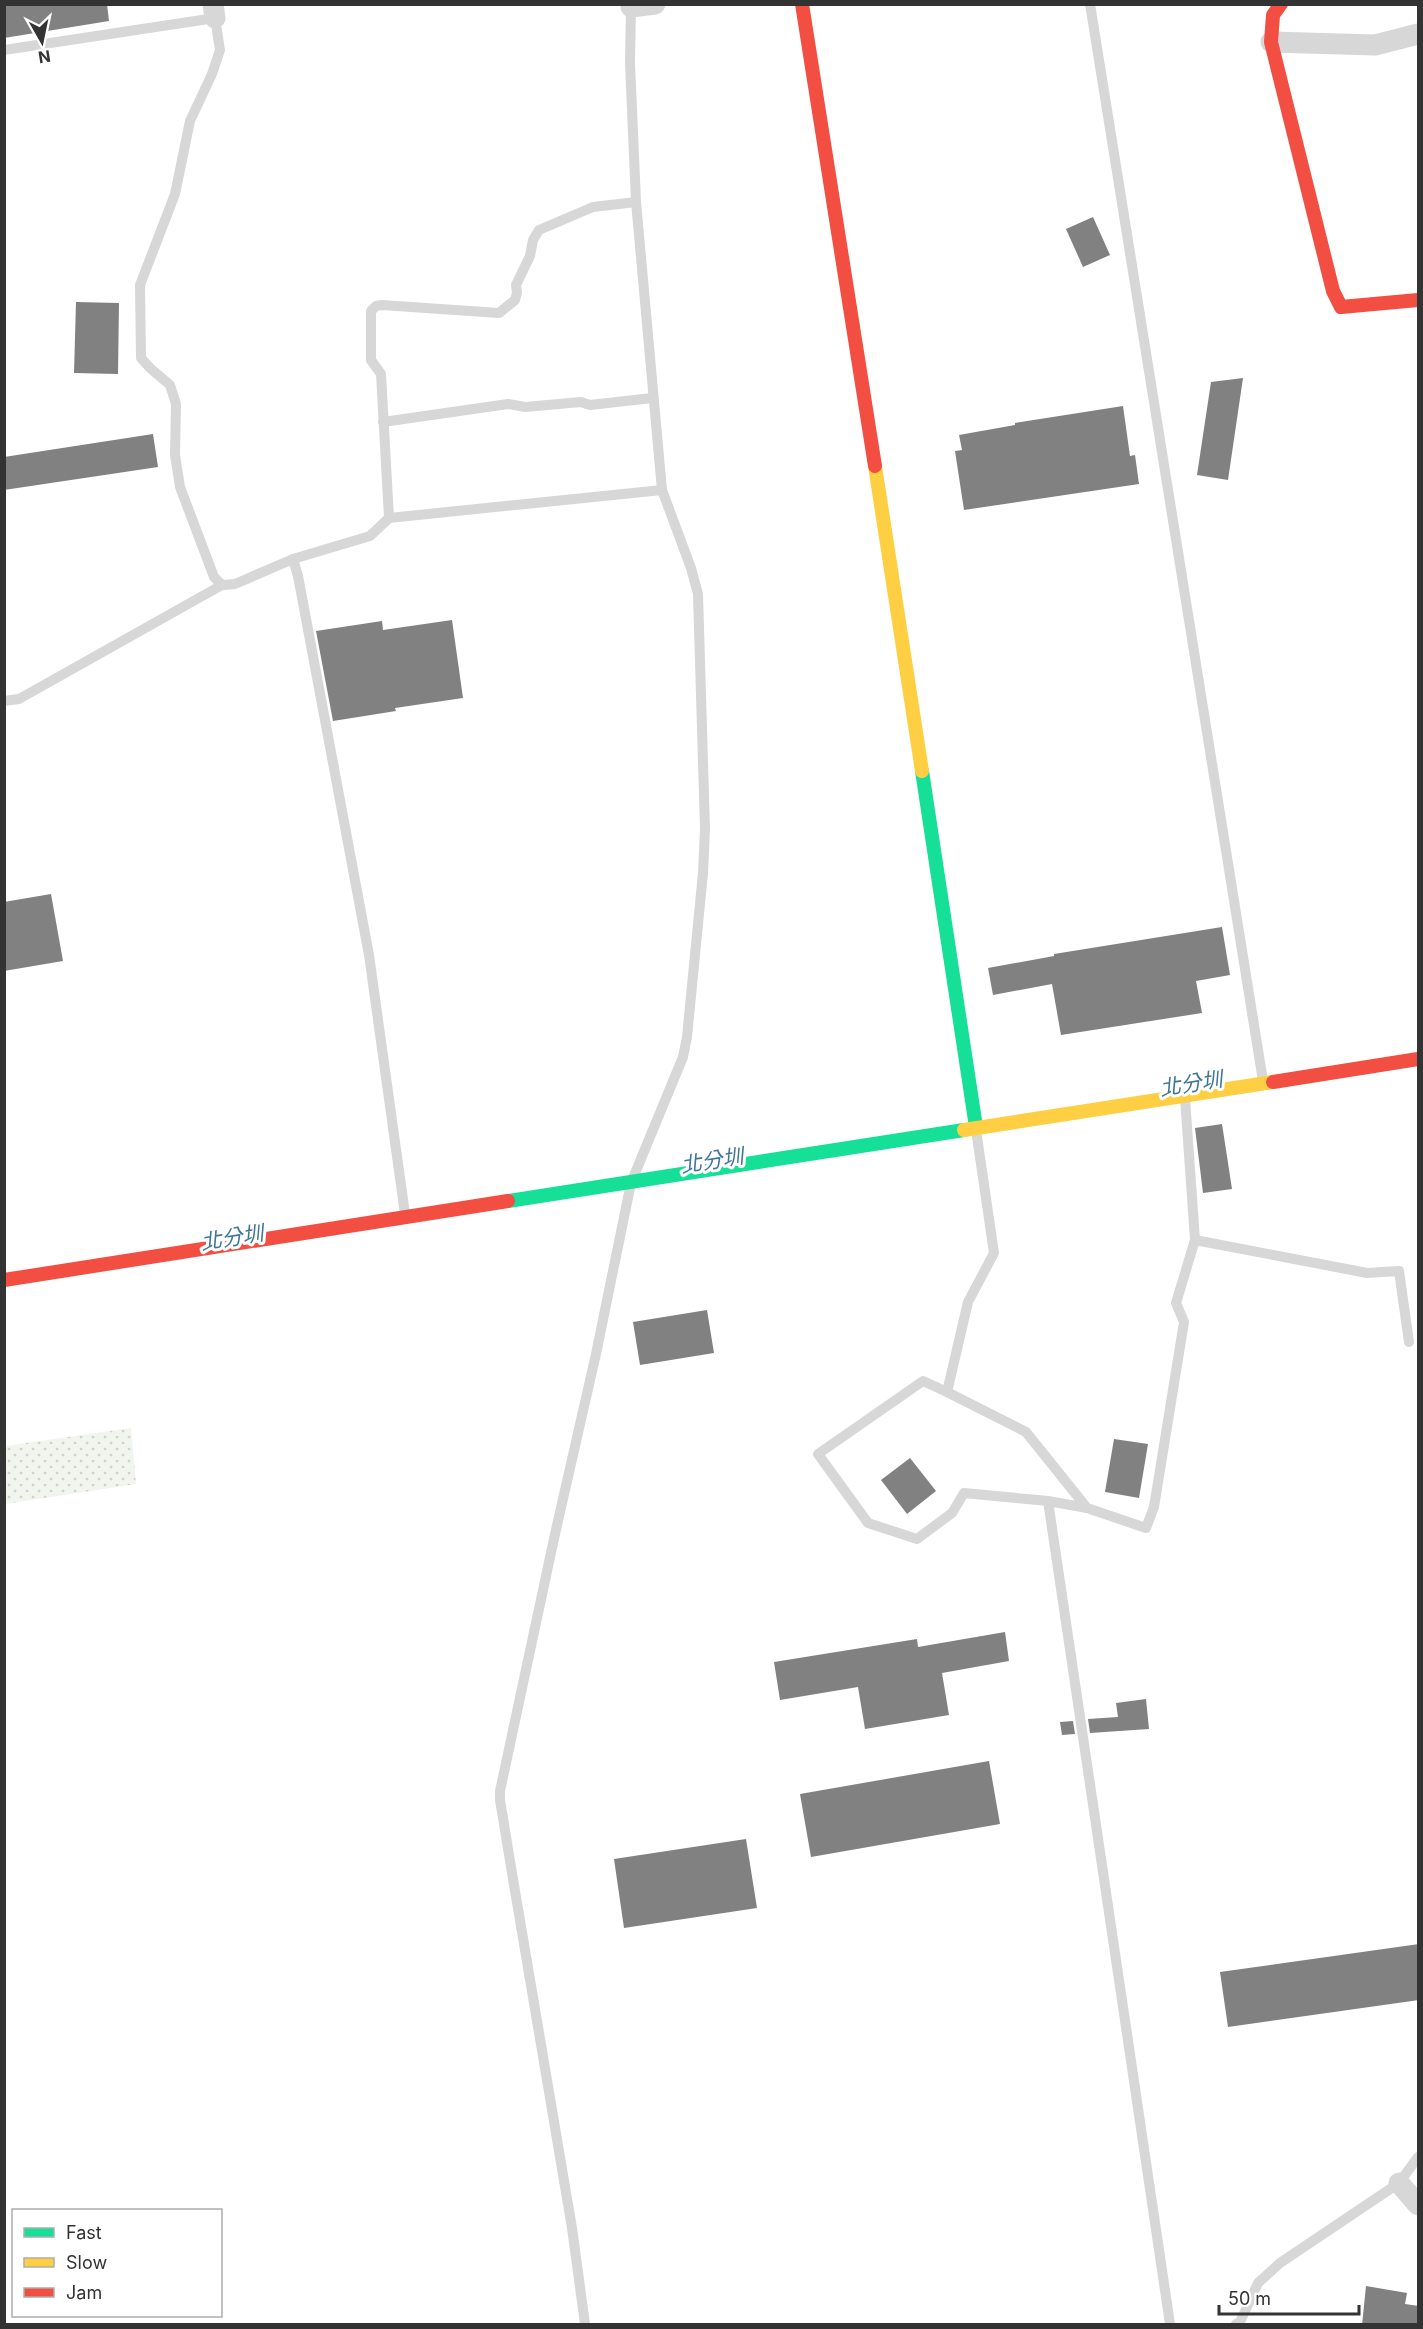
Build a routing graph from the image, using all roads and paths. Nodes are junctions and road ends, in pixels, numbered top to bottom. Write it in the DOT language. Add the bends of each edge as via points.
graph roads {
  1 [pos="655,4"];
  2 [pos="802,4"];
  3 [pos="1090,4"];
  4 [pos="1281,4"];
  5 [pos="631,6"];
  6 [pos="214,11"];
  7 [pos="1419,34"];
  8 [pos="1271,42"];
  9 [pos="4,50"];
  10 [pos="636,202"];
  11 [pos="1419,300"];
  12 [pos="652,398"];
  13 [pos="383,422"];
  14 [pos="662,490"];
  15 [pos="389,518"];
  16 [pos="293,559"];
  17 [pos="222,585"];
  18 [pos="4,701"];
  19 [pos="1419,1059"];
  20 [pos="1263,1082"];
  21 [pos="1184,1094"];
  22 [pos="976,1127"];
  23 [pos="631,1183"];
  24 [pos="405,1218"];
  25 [pos="1195,1240"];
  26 [pos="4,1280"];
  27 [pos="1409,1342"];
  28 [pos="947,1392"];
  29 [pos="1048,1501"];
  30 [pos="1087,1508"];
  31 [pos="1419,2157"];
  32 [pos="1399,2183"];
  33 [pos="1419,2205"];
  34 [pos="585,2325"];
  35 [pos="1170,2325"];
  36 [pos="1236,2325"];
  1 -- 5 [label="street"];
  2 -- 22 [label="street"];
  3 -- 20 [label="lane"];
  4 -- 8 [label="street" via="1273,15"];
  5 -- 10 [label="lane"];
  6 -- 9 [label="lane"];
  6 -- 17 [label="lane" via="220,50 190,121 175,194 140,285 141,358 170,385 176,404 175,455 180,487 214,577"];
  7 -- 8 [label="street" via="1375,45"];
  8 -- 11 [label="street" via="1333,291 1341,307"];
  10 -- 12 [label="lane"];
  10 -- 13 [label="lane" via="593,207 539,230 516,285 515,300 499,313 376,306 371,311 371,360 381,374"];
  12 -- 13 [label="lane" via="590,405 508,404"];
  12 -- 14 [label="lane"];
  13 -- 15 [label="lane"];
  14 -- 15 [label="lane"];
  14 -- 23 [label="lane" via="698,594 705,829 683,1057"];
  15 -- 16 [label="lane" via="370,536"];
  16 -- 17 [label="lane" via="235,584"];
  16 -- 24 [label="lane" via="369,955"];
  17 -- 18 [label="lane" via="19,699"];
  19 -- 20 [label="street"];
  20 -- 21 [label="street"];
  21 -- 22 [label="street"];
  21 -- 25 [label="lane"];
  22 -- 23 [label="street"];
  22 -- 28 [label="lane" via="994,1253 968,1302"];
  23 -- 24 [label="street"];
  23 -- 34 [label="lane" via="500,1800"];
  24 -- 26 [label="street"];
  25 -- 27 [label="lane" via="1367,1273 1399,1271"];
  25 -- 30 [label="lane" via="1176,1303 1184,1322 1154,1507 1146,1528"];
  28 -- 29 [label="lane" via="923,1381 818,1454 868,1524 917,1539 952,1513 964,1493"];
  28 -- 30 [label="lane" via="1026,1432"];
  29 -- 30 [label="lane"];
  29 -- 35 [label="lane"];
  31 -- 32 [label="lane"];
  32 -- 33 [label="street"];
  32 -- 36 [label="lane" via="1281,2263 1258,2283"];
}
